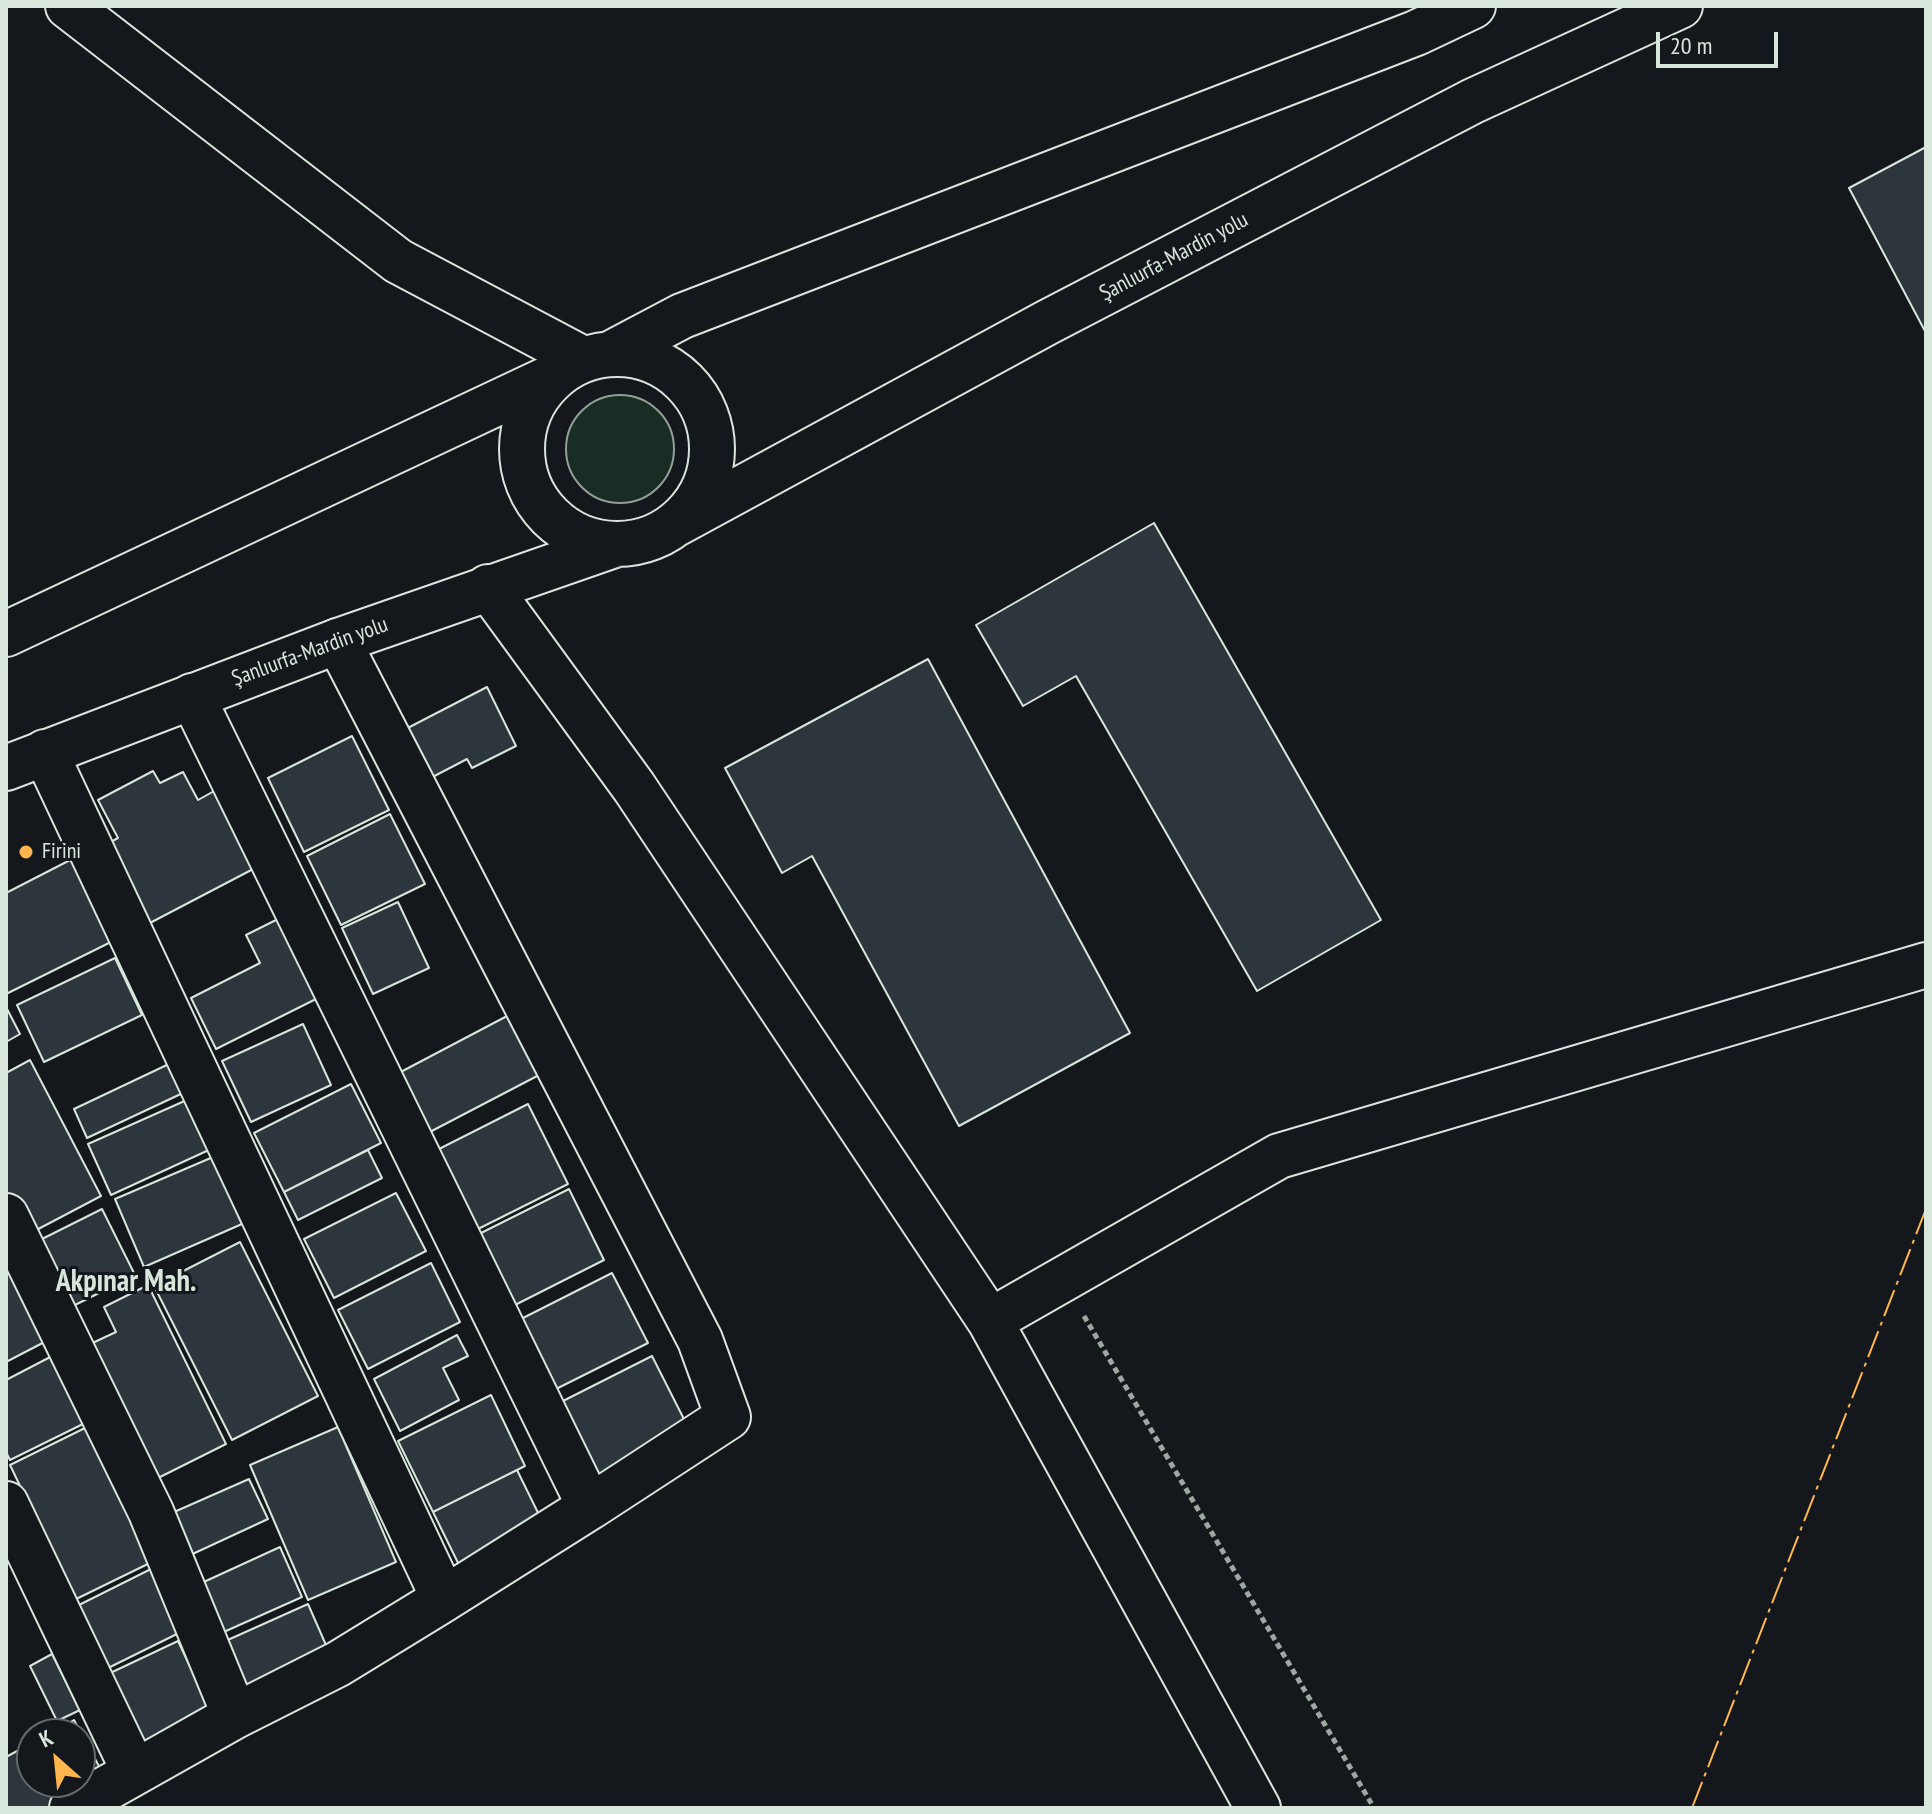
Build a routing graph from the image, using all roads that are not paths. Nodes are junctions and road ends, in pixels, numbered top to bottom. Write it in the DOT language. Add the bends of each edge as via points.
graph roads {
  1 [pos="68,6"];
  2 [pos="1473,6"];
  3 [pos="1680,6"];
  4 [pos="583,363"];
  5 [pos="676,524"];
  6 [pos="617,544"];
  7 [pos="488,587"];
  8 [pos="6,634"];
  9 [pos="338,641"];
  10 [pos="192,696"];
  11 [pos="25,760"];
  12 [pos="1926,965"];
  13 [pos="6,1216"];
  14 [pos="990,1321"];
  15 [pos="6,1504"];
  16 [pos="590,1507"];
  17 [pos="444,1599"];
  18 [pos="235,1716"];
  19 [pos="134,1771"];
  20 [pos="72,1808"];
  21 [pos="1258,1808"];
  1 -- 4 [label="main road" via="398,261"];
  2 -- 4 [label="main road" via="682,316"];
  3 -- 5 [label="main road, Şanlıurfa-Mardin yolu" via="1473,101 1048,322"];
  4 -- 5 [label="main road" via="642,356 670,369 707,415 713,445 709,474 696,502"];
  4 -- 6 [label="main road" via="533,402 522,433 522,466 533,498 555,523 584,539"];
  4 -- 8 [label="main road"];
  5 -- 6 [label="main road" via="648,539"];
  6 -- 7 [label="main road, Şanlıurfa-Mardin yolu"];
  7 -- 9 [label="main road, Şanlıurfa-Mardin yolu"];
  7 -- 14 [label="main road" via="634,787"];
  9 -- 10 [label="main road, Şanlıurfa-Mardin yolu"];
  9 -- 16 [label="main road" via="700,1340 728,1417"];
  10 -- 11 [label="main road, Şanlıurfa-Mardin yolu"];
  10 -- 16 [label="main road"];
  11 -- 17 [label="main road"];
  12 -- 14 [label="main road" via="1279,1156"];
  13 -- 18 [label="main road" via="151,1512"];
  14 -- 21 [label="main road"];
  15 -- 19 [label="main road"];
  16 -- 17 [label="main road"];
  17 -- 18 [label="main road" via="338,1664"];
  18 -- 19 [label="main road"];
  19 -- 20 [label="main road"];
}
